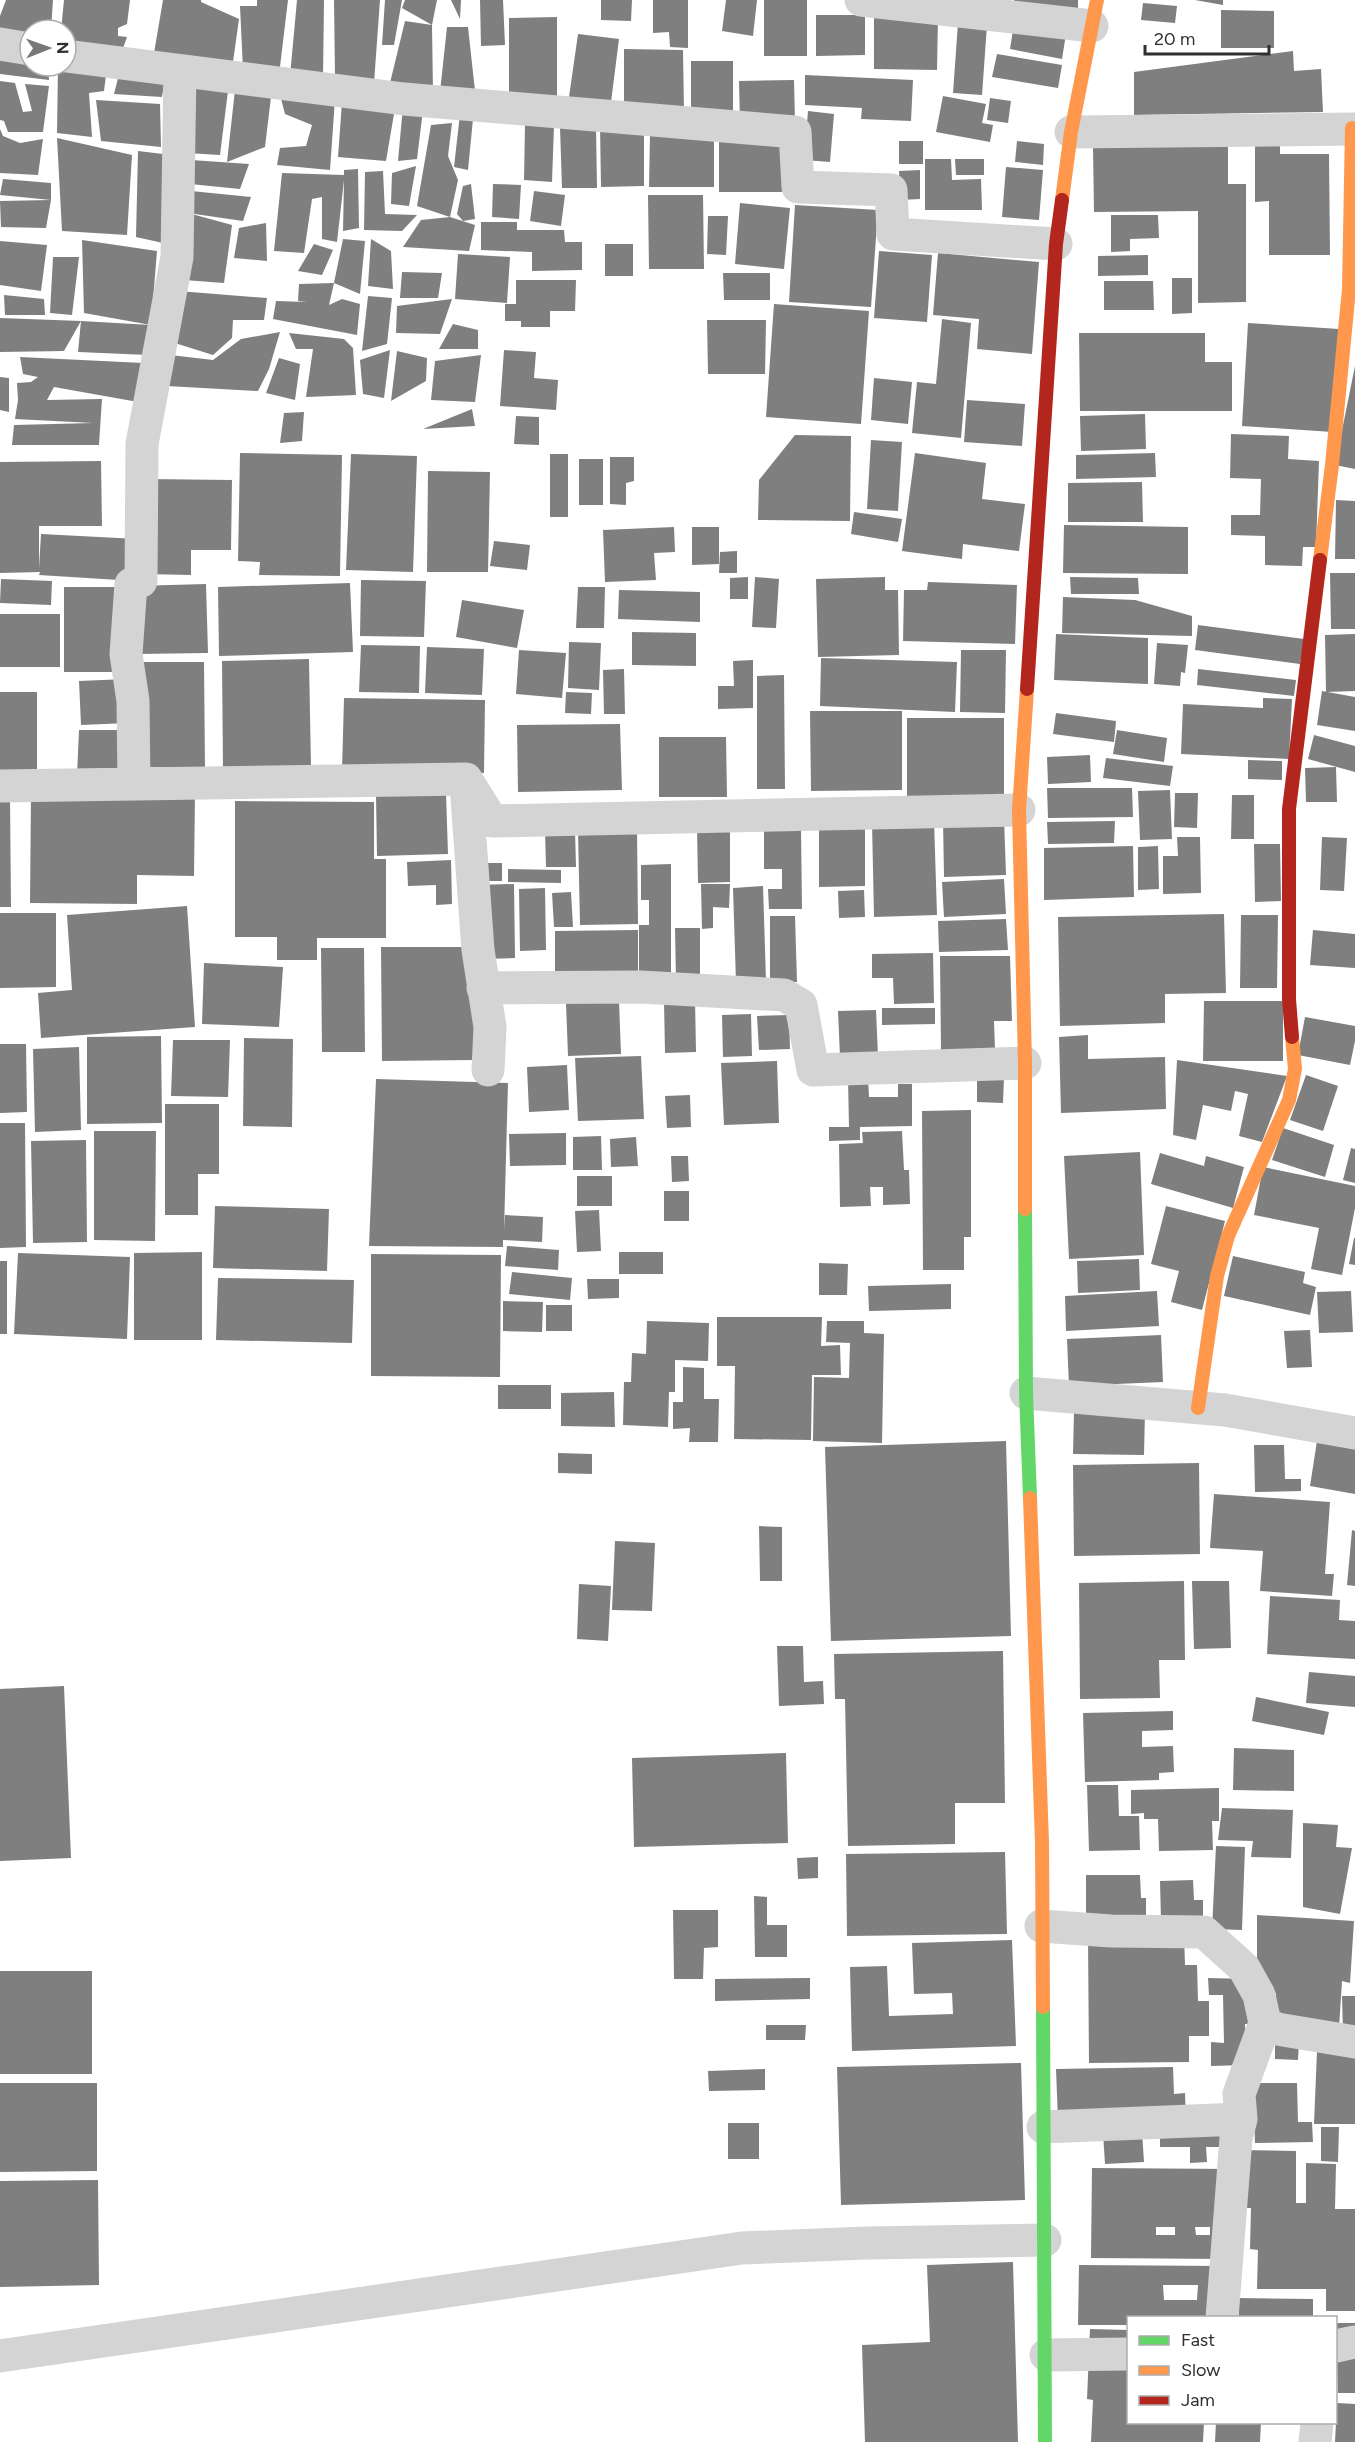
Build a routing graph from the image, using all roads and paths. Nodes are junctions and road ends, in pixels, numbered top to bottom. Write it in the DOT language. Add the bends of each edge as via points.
graph roads {
  1 [pos="861,0"];
  2 [pos="1095,13"];
  3 [pos="0,44"];
  4 [pos="18,47"];
  5 [pos="78,58"];
  6 [pos="180,71"];
  7 [pos="1353,128"];
  8 [pos="1071,132"];
  9 [pos="1056,244"];
  10 [pos="466,779"];
  11 [pos="134,784"];
  12 [pos="0,786"];
  13 [pos="1019,810"];
  14 [pos="483,988"];
  15 [pos="1025,1063"];
  16 [pos="488,1070"];
  17 [pos="1026,1393"];
  18 [pos="1198,1408"];
  19 [pos="1355,1433"];
  20 [pos="1041,1926"];
  21 [pos="1265,2023"];
  22 [pos="1355,2042"];
  23 [pos="1241,2119"];
  24 [pos="1043,2127"];
  25 [pos="1044,2240"];
  26 [pos="1222,2316"];
  27 [pos="1355,2342"];
  28 [pos="1337,2346"];
  29 [pos="1127,2354"];
  30 [pos="1046,2355"];
  31 [pos="0,2356"];
  32 [pos="1317,2424"];
  33 [pos="1045,2442"];
  34 [pos="1315,2442"];
  1 -- 2 [label="street"];
  2 -- 8 [label="street"];
  3 -- 4 [label="street"];
  5 -- 6 [label="street"];
  6 -- 9 [label="street" via="404,99 795,132 798,187 891,190 893,234"];
  6 -- 11 [label="street" via="177,257 142,444 141,581 131,584 126,654 133,701"];
  7 -- 8 [label="street"];
  7 -- 18 [label="street" via="1349,289 1332,465 1289,809 1289,999 1295,1069 1289,1100 1245,1195 1216,1276"];
  8 -- 9 [label="street"];
  9 -- 13 [label="street"];
  10 -- 11 [label="street"];
  10 -- 13 [label="street" via="492,821"];
  10 -- 14 [label="street"];
  11 -- 12 [label="street"];
  13 -- 15 [label="street"];
  14 -- 15 [label="street" via="640,987 784,994 801,1005 813,1070"];
  14 -- 16 [label="street" via="490,1027"];
  15 -- 17 [label="street"];
  17 -- 18 [label="street"];
  17 -- 20 [label="street" via="1042,1843"];
  18 -- 19 [label="street"];
  20 -- 21 [label="street" via="1204,1932 1244,1968 1259,1995"];
  20 -- 24 [label="street"];
  21 -- 22 [label="street" via="1277,2029"];
  21 -- 23 [label="street" via="1239,2094"];
  23 -- 24 [label="street"];
  23 -- 26 [label="street" via="1236,2138"];
  24 -- 25 [label="street"];
  25 -- 30 [label="street"];
  25 -- 31 [label="street" via="742,2248"];
  27 -- 28 [label="street"];
  29 -- 30 [label="street"];
  30 -- 33 [label="street"];
  32 -- 34 [label="street"];
}
